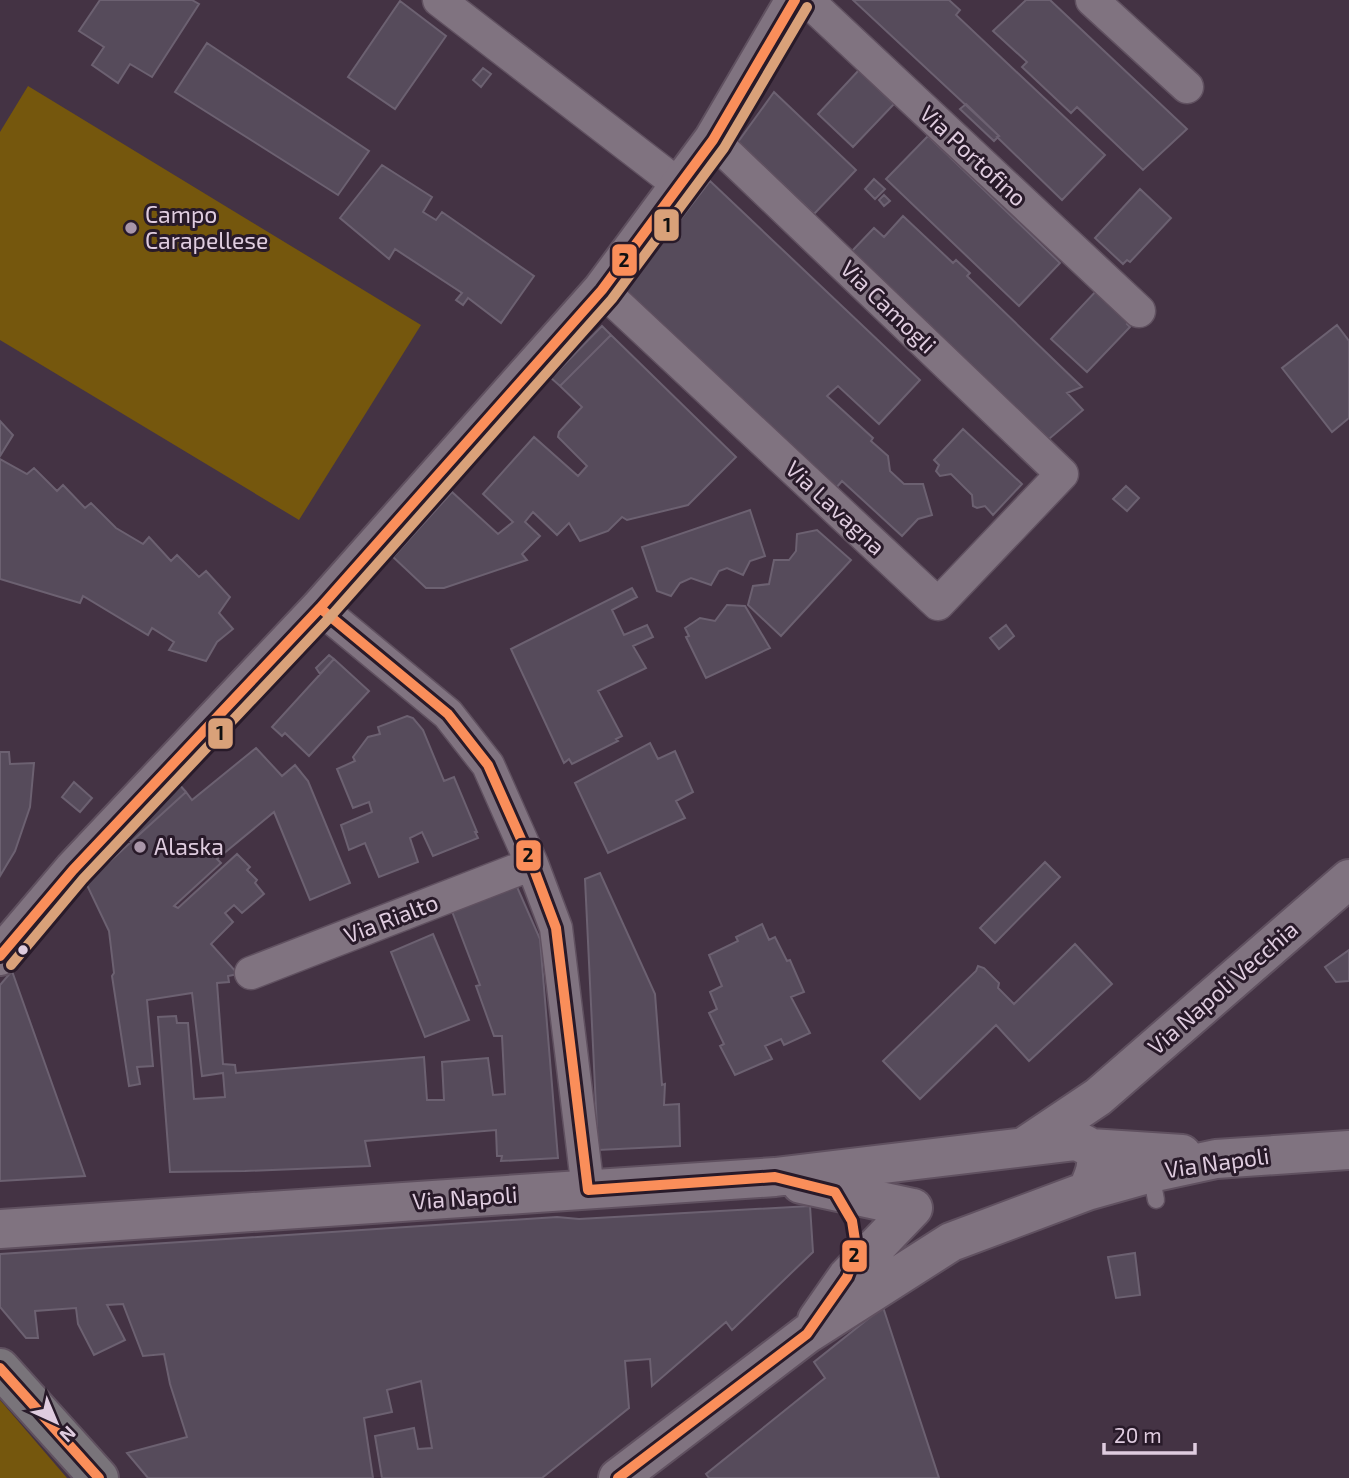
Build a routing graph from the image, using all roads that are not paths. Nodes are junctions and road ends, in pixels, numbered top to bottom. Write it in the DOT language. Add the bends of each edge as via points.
graph roads {
  1 [pos="439,0"];
  2 [pos="795,0"];
  3 [pos="807,0"];
  4 [pos="1092,0"];
  5 [pos="1187,87"];
  6 [pos="713,140"];
  7 [pos="679,185"];
  8 [pos="602,290"];
  9 [pos="1139,311"];
  10 [pos="1062,474"];
  11 [pos="320,608"];
  12 [pos="532,864"];
  13 [pos="1349,878"];
  14 [pos="0,956"];
  15 [pos="251,973"];
  16 [pos="1098,1097"];
  17 [pos="1086,1146"];
  18 [pos="1020,1149"];
  19 [pos="1349,1150"];
  20 [pos="1216,1159"];
  21 [pos="929,1160"];
  22 [pos="775,1177"];
  23 [pos="588,1190"];
  24 [pos="1087,1191"];
  25 [pos="835,1192"];
  26 [pos="913,1208"];
  27 [pos="0,1228"];
  28 [pos="951,1242"];
  29 [pos="847,1277"];
  30 [pos="807,1334"];
  31 [pos="0,1368"];
  32 [pos="99,1478"];
  33 [pos="618,1478"];
  1 -- 7 [label="street"];
  2 -- 6 [label="main road"];
  3 -- 9 [label="street, Via Portofino"];
  4 -- 5 [label="street"];
  6 -- 7 [label="main road"];
  6 -- 10 [label="street, Via Camogli"];
  7 -- 8 [label="main road"];
  8 -- 10 [label="street, Via Lavagna" via="938,604"];
  8 -- 11 [label="main road"];
  11 -- 12 [label="street" via="448,714 488,765"];
  11 -- 14 [label="main road" via="73,870"];
  12 -- 15 [label="street, Via Rialto"];
  12 -- 23 [label="street" via="556,928"];
  13 -- 16 [label="main road, Via Napoli Vecchia"];
  16 -- 17 [label="main road, Via Napoli Vecchia" via="1085,1121"];
  16 -- 18 [label="main road, Via Napoli Vecchia"];
  17 -- 18 [label="main road, Via Napoli" via="1076,1142"];
  17 -- 20 [label="main road, Via Napoli"];
  17 -- 24 [label="main road" via="1097,1162"];
  18 -- 21 [label="main road, Via Napoli"];
  19 -- 20 [label="main road, Via Napoli"];
  20 -- 24 [label="main road, Via Napoli" via="1154,1186"];
  21 -- 22 [label="main road, Via Napoli"];
  21 -- 26 [label="main road"];
  22 -- 23 [label="main road, Via Napoli"];
  22 -- 25 [label="main road"];
  23 -- 27 [label="main road, Via Napoli"];
  24 -- 28 [label="main road, Via Napoli"];
  25 -- 26 [label="main road"];
  25 -- 29 [label="main road" via="852,1221 855,1240"];
  26 -- 28 [label="main road" via="935,1235"];
  26 -- 29 [label="main road"];
  28 -- 30 [label="main road, Via Napoli"];
  29 -- 30 [label="main road"];
  30 -- 33 [label="main road"];
  31 -- 32 [label="main road"];
}
